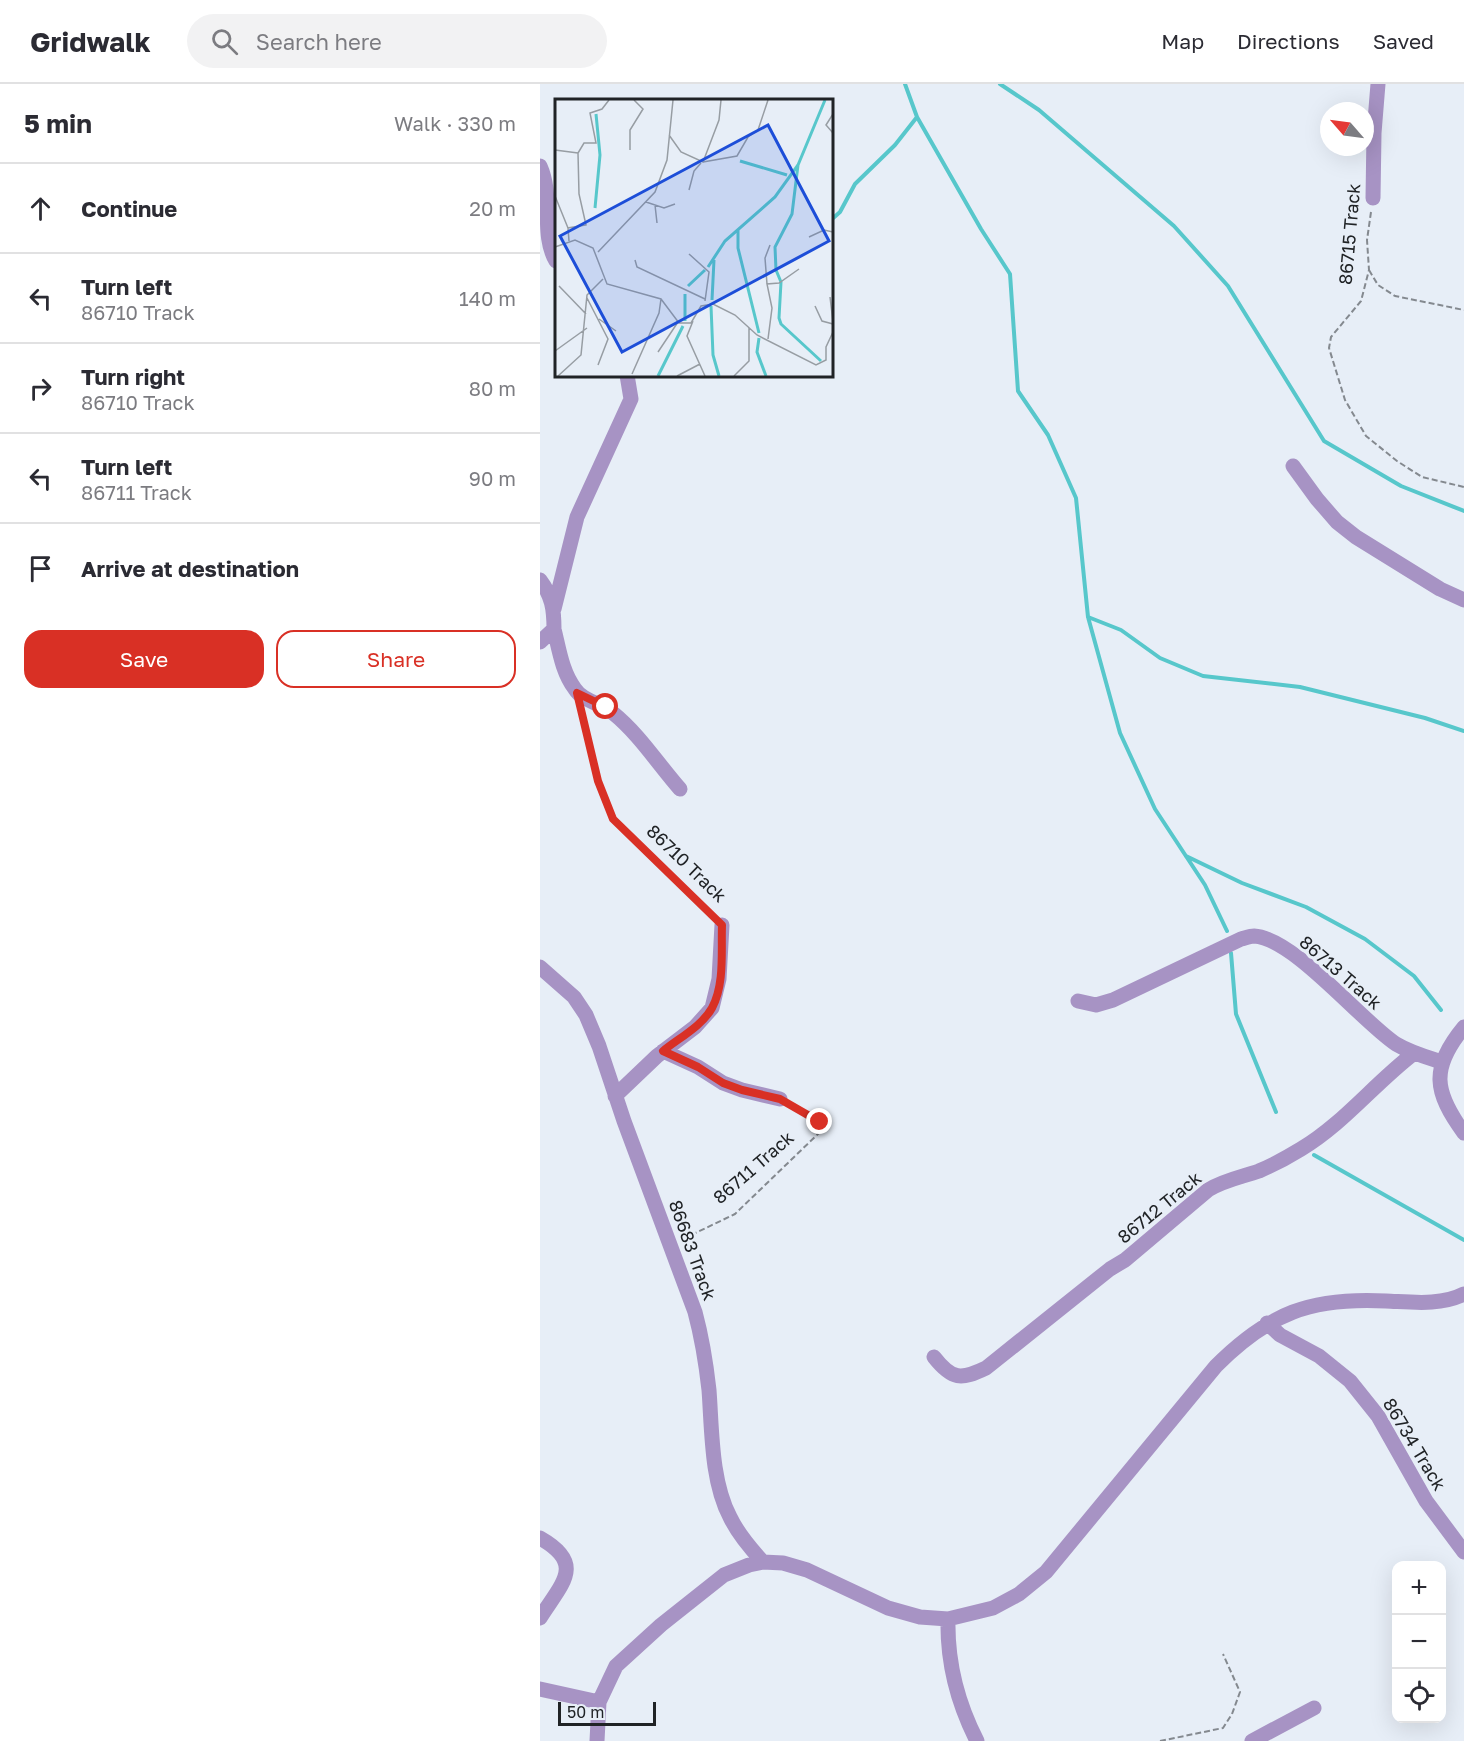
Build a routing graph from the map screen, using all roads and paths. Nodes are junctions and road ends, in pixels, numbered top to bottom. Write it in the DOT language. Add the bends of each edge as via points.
graph roads {
  1 [pos="1378,84"];
  2 [pos="540,166"];
  3 [pos="1373,198"];
  4 [pos="555,259"];
  5 [pos="1369,270"];
  6 [pos="1464,310"];
  7 [pos="627,376"];
  8 [pos="1293,466"];
  9 [pos="1464,487"];
  10 [pos="540,580"];
  11 [pos="1464,600"];
  12 [pos="554,609"];
  13 [pos="554,629"];
  14 [pos="540,642"];
  15 [pos="577,693"];
  16 [pos="680,789"];
  17 [pos="722,925"];
  18 [pos="540,967"];
  19 [pos="1078,1001"];
  20 [pos="1464,1027"];
  21 [pos="663,1051"];
  22 [pos="1413,1054"];
  23 [pos="1442,1062"];
  24 [pos="615,1096"];
  25 [pos="780,1099"];
  26 [pos="1464,1133"];
  27 [pos="671,1245"];
  28 [pos="1464,1294"];
  29 [pos="1267,1323"];
  30 [pos="934,1357"];
  31 [pos="540,1538"];
  32 [pos="1464,1552"];
  33 [pos="763,1562"];
  34 [pos="540,1618"];
  35 [pos="948,1619"];
  36 [pos="1223,1654"];
  37 [pos="540,1689"];
  38 [pos="599,1702"];
  39 [pos="1314,1708"];
  40 [pos="597,1741"];
  41 [pos="977,1741"];
  42 [pos="1160,1741"];
  43 [pos="1252,1741"];
  1 -- 3 [label="street, 86715 Track"];
  2 -- 4 [label="street" via="546,190 542,222 545,242"];
  3 -- 5 [label="path, 86715 Track" via="1367,240"];
  5 -- 6 [label="path" via="1378,285 1395,296"];
  5 -- 9 [label="path, 86715 Track" via="1361,301 1331,337 1329,348 1345,400 1366,436 1397,462 1422,477"];
  7 -- 12 [label="street" via="631,399 577,517"];
  8 -- 11 [label="street" via="1337,522 1356,537"];
  10 -- 12 [label="street"];
  12 -- 13 [label="street"];
  13 -- 14 [label="street"];
  13 -- 15 [label="street" via="569,682"];
  15 -- 16 [label="street" via="614,713"];
  15 -- 17 [label="path, 86710 Track" via="598,781 613,819"];
  17 -- 21 [label="street, 86710 Track" via="719,980 712,1008 695,1027"];
  18 -- 24 [label="street, 86683 Track" via="581,1005"];
  19 -- 22 [label="street, 86713 Track" via="1096,1005 1113,1000 1241,939 1255,936 1300,960 1378,1030"];
  20 -- 23 [label="street"];
  21 -- 24 [label="street, 86710 Track"];
  21 -- 25 [label="street" via="723,1083"];
  22 -- 23 [label="street, 86713 Track"];
  22 -- 30 [label="street, 86712 Track" via="1327,1132 1262,1170 1208,1190 1132,1255 986,1368 962,1377 951,1374"];
  23 -- 26 [label="street" via="1438,1078 1442,1098"];
  24 -- 27 [label="street, 86683 Track"];
  25 -- 27 [label="path, 86711 Track" via="824,1127 735,1214"];
  27 -- 33 [label="street, 86683 Track" via="703,1340 723,1499 730,1517"];
  28 -- 29 [label="street" via="1437,1302 1332,1302"];
  29 -- 32 [label="street, 86734 Track" via="1350,1381 1378,1416 1426,1501"];
  29 -- 35 [label="street" via="1216,1366 1046,1572 1019,1594 993,1608"];
  31 -- 34 [label="street" via="565,1556 567,1564 559,1588"];
  33 -- 35 [label="street" via="807,1570 888,1608 920,1617"];
  33 -- 38 [label="street" via="724,1575 661,1625 616,1666"];
  35 -- 41 [label="street" via="947,1641 954,1684"];
  36 -- 42 [label="path" via="1240,1692 1224,1728"];
  37 -- 38 [label="street"];
  38 -- 40 [label="street"];
  39 -- 43 [label="street"];
}
